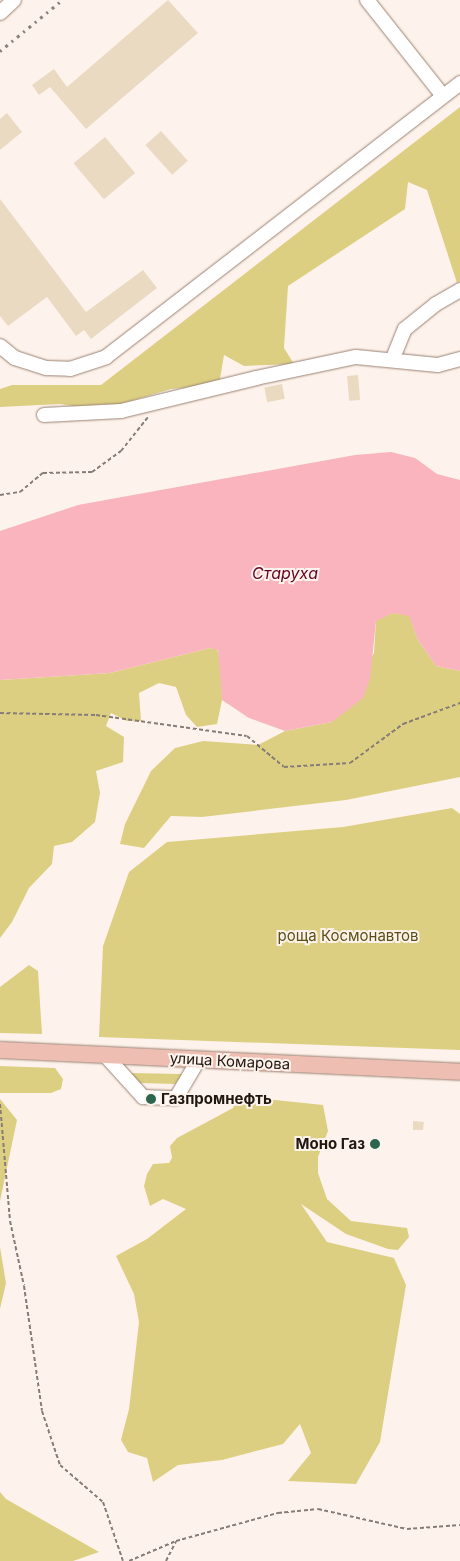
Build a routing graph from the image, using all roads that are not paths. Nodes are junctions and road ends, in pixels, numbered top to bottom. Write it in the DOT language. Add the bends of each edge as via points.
graph roads {
  1 [pos="14,0"];
  2 [pos="367,0"];
  3 [pos="0,13"];
  4 [pos="460,83"];
  5 [pos="443,96"];
  6 [pos="460,290"];
  7 [pos="0,346"];
  8 [pos="393,358"];
  9 [pos="460,359"];
  10 [pos="44,415"];
  11 [pos="0,1050"];
  12 [pos="105,1055"];
  13 [pos="199,1059"];
  14 [pos="460,1072"];
  1 -- 3 [label="street"];
  2 -- 5 [label="street"];
  4 -- 5 [label="street"];
  5 -- 7 [label="street" via="106,356 70,369 46,368 14,358"];
  6 -- 8 [label="street" via="436,304 406,329"];
  8 -- 9 [label="street" via="438,365"];
  8 -- 10 [label="street" via="356,357 122,411"];
  11 -- 12 [label="main road, улица Комарова"];
  12 -- 13 [label="main road, улица Комарова"];
  12 -- 13 [label="street" via="143,1097 176,1098"];
  13 -- 14 [label="main road, улица Комарова"];
}
